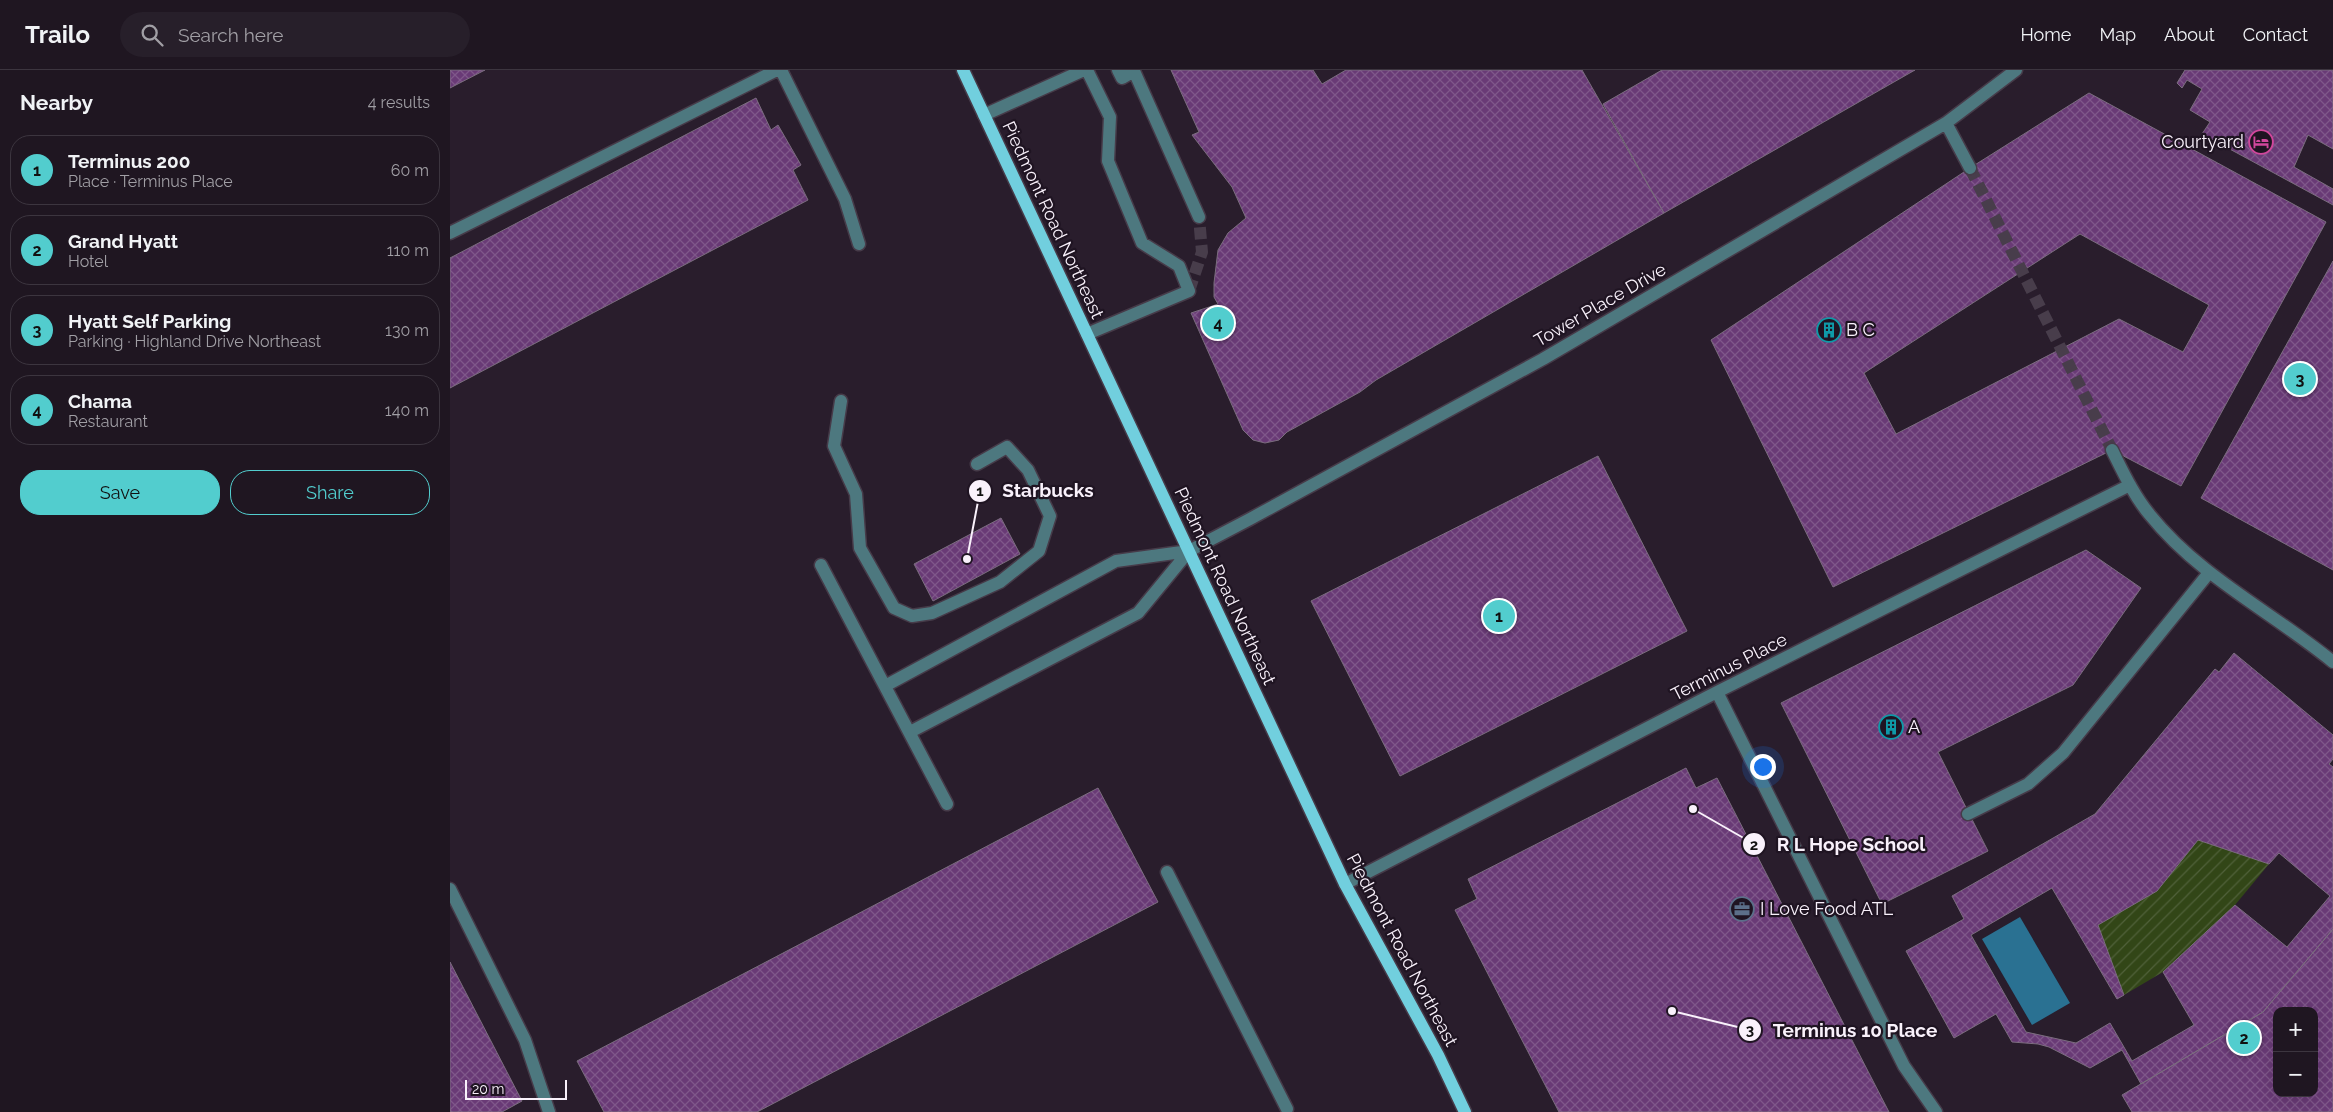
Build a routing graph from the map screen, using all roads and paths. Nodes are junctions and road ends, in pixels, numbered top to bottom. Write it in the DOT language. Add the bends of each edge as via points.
graph roads {
  1 [pos="777,70"];
  2 [pos="781,70"];
  3 [pos="963,70"];
  4 [pos="1086,70"];
  5 [pos="1118,70"];
  6 [pos="2016,70"];
  7 [pos="1057,75"];
  8 [pos="984,115"];
  9 [pos="1946,123"];
  10 [pos="1970,168"];
  11 [pos="1199,217"];
  12 [pos="450,233"];
  13 [pos="859,244"];
  14 [pos="1088,334"];
  15 [pos="841,401"];
  16 [pos="2112,450"];
  17 [pos="977,464"];
  18 [pos="2130,485"];
  19 [pos="1189,551"];
  20 [pos="821,565"];
  21 [pos="2208,574"];
  22 [pos="2333,662"];
  23 [pos="885,686"];
  24 [pos="1717,692"];
  25 [pos="910,732"];
  26 [pos="947,804"];
  27 [pos="1968,814"];
  28 [pos="1166,872"];
  29 [pos="1346,884"];
  30 [pos="450,889"];
  31 [pos="1287,1108"];
  32 [pos="549,1112"];
  33 [pos="1465,1112"];
  34 [pos="1936,1112"];
  1 -- 12 [label="street"];
  2 -- 13 [label="street" via="845,199"];
  3 -- 8 [label="main road, Piedmont Road Northeast"];
  4 -- 7 [label="street"];
  4 -- 14 [label="street" via="1110,117 1108,161 1142,243 1179,266 1189,291"];
  5 -- 11 [label="street" via="1122,78 1134,71"];
  6 -- 9 [label="street, Tower Place Drive"];
  7 -- 8 [label="street"];
  8 -- 14 [label="main road, Piedmont Road Northeast"];
  9 -- 10 [label="street"];
  9 -- 19 [label="street, Tower Place Drive" via="1543,359"];
  14 -- 19 [label="main road, Piedmont Road Northeast"];
  15 -- 17 [label="street" via="834,446 856,494 860,548 894,608 912,616 932,613 1000,582 1039,550 1050,516 1028,470 1007,447"];
  16 -- 18 [label="street"];
  18 -- 21 [label="street" via="2149,514"];
  18 -- 24 [label="street, Terminus Place"];
  19 -- 23 [label="street" via="1116,561"];
  19 -- 25 [label="street" via="1138,613"];
  19 -- 29 [label="main road, Piedmont Road Northeast"];
  20 -- 23 [label="street"];
  21 -- 22 [label="street"];
  21 -- 27 [label="street" via="2063,753 2028,784"];
  23 -- 25 [label="street"];
  24 -- 29 [label="street, Terminus Place"];
  24 -- 34 [label="street" via="1904,1066"];
  25 -- 26 [label="street"];
  28 -- 31 [label="street"];
  29 -- 33 [label="main road, Piedmont Road Northeast"];
  30 -- 32 [label="street" via="525,1040"];
}
